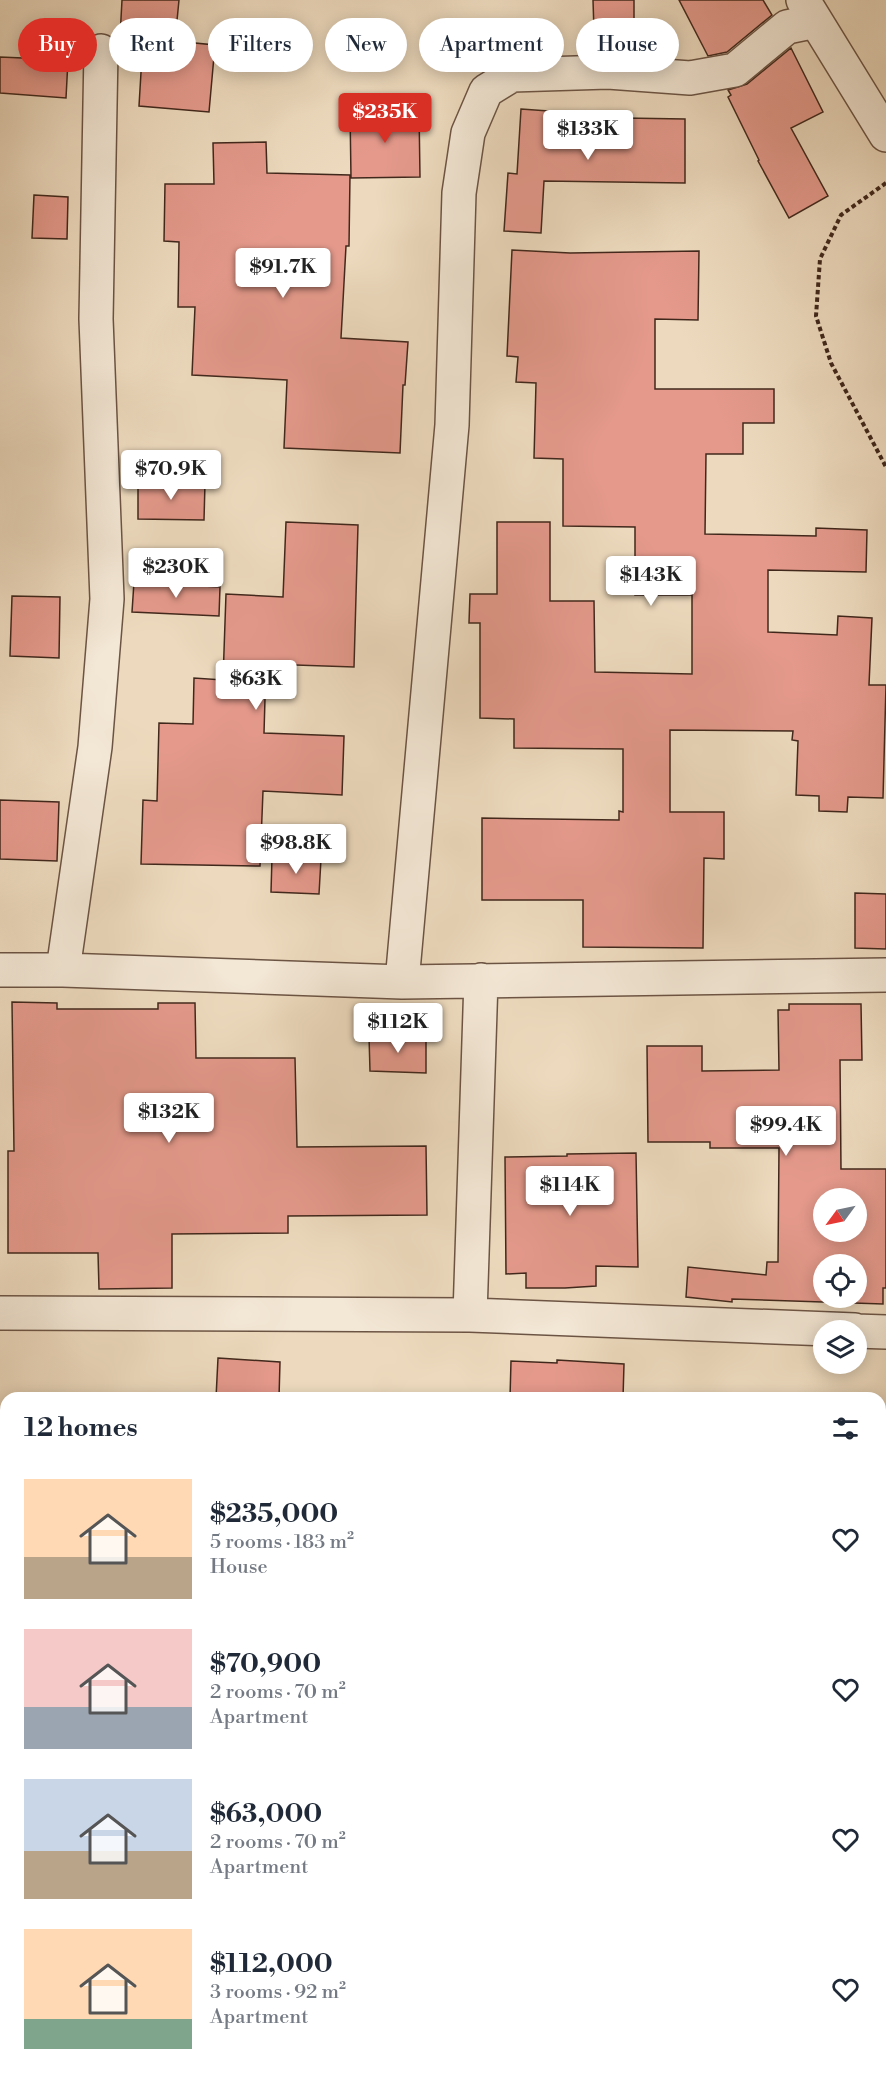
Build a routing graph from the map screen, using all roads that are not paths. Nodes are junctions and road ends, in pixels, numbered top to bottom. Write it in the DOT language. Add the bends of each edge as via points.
graph roads {
  1 [pos="810,11"];
  2 [pos="101,51"];
  3 [pos="886,135"];
  4 [pos="0,970"];
  5 [pos="63,970"];
  6 [pos="886,975"];
  7 [pos="481,980"];
  8 [pos="402,982"];
  9 [pos="0,1313"];
  10 [pos="470,1315"];
  11 [pos="813,1328"];
  12 [pos="867,1331"];
  13 [pos="886,1332"];
  1 -- 3 [label="street"];
  1 -- 8 [label="street" via="735,70 690,78 608,72 512,75 486,91 468,133 459,193 451,436"];
  2 -- 5 [label="street" via="96,319 107,599 95,747"];
  4 -- 5 [label="street"];
  5 -- 8 [label="street"];
  6 -- 7 [label="street"];
  7 -- 8 [label="street"];
  7 -- 10 [label="street"];
  9 -- 10 [label="street"];
  10 -- 11 [label="street"];
  12 -- 13 [label="street"];
}
